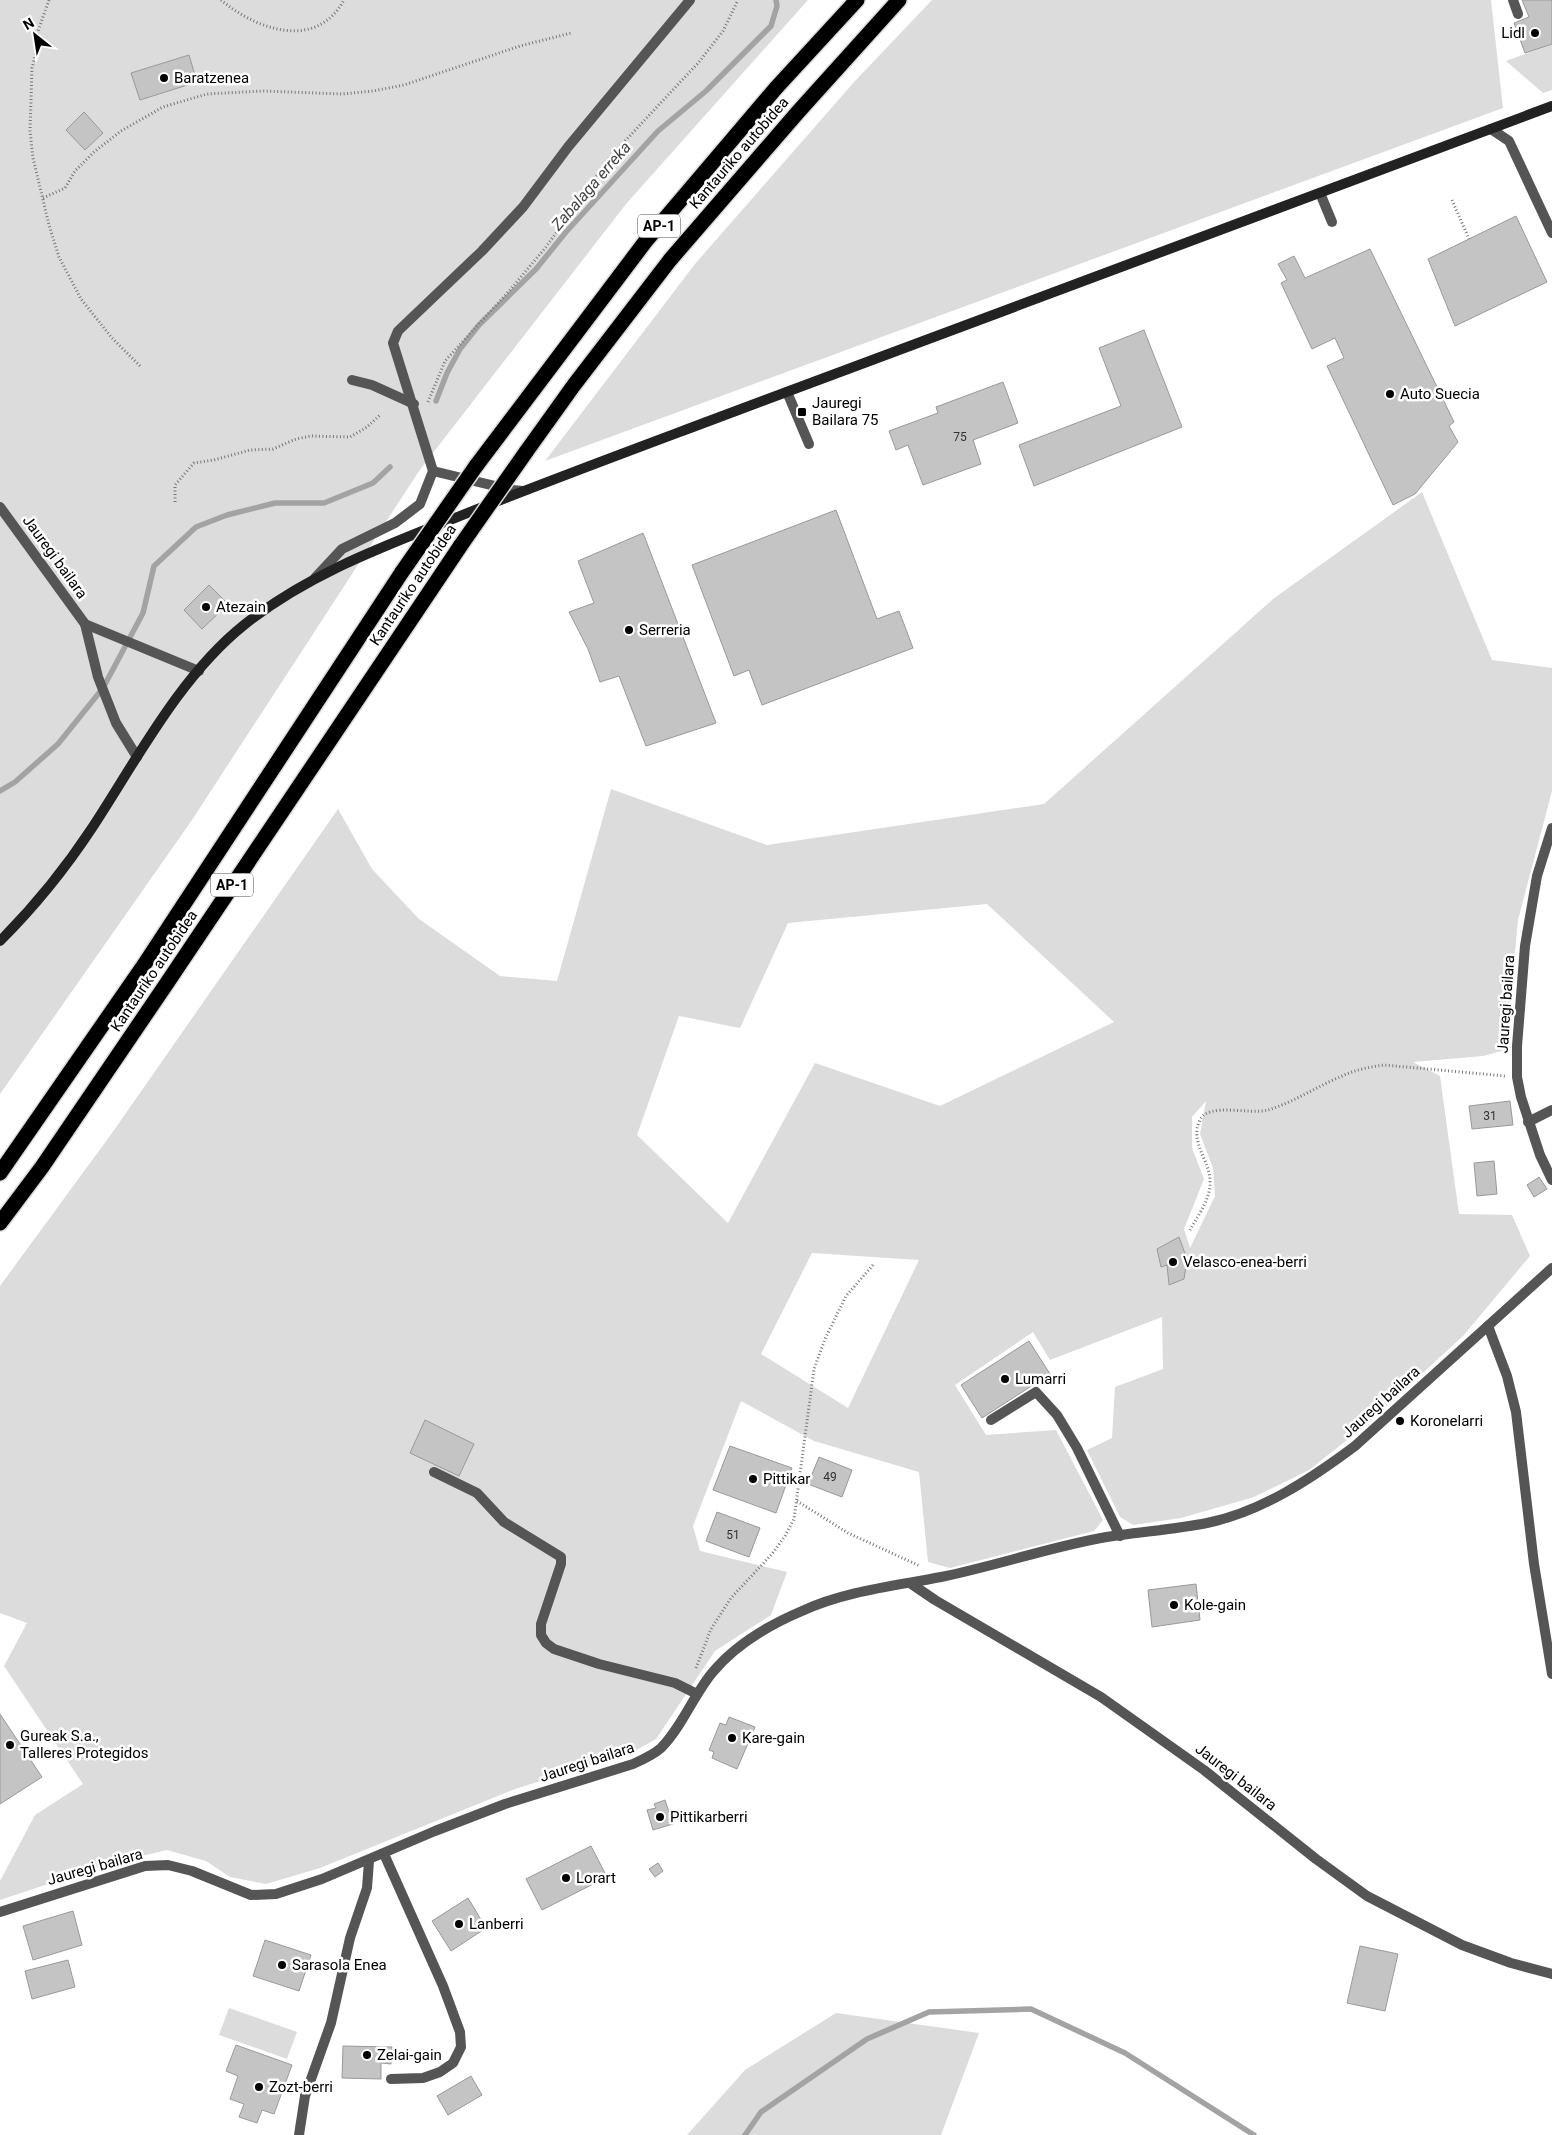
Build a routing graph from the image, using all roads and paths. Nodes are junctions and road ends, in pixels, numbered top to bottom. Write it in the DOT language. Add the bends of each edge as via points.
graph roads {
  1 [pos="49,0"];
  2 [pos="221,0"];
  3 [pos="344,0"];
  4 [pos="690,0"];
  5 [pos="738,0"];
  6 [pos="857,0"];
  7 [pos="899,0"];
  8 [pos="1513,0"];
  9 [pos="1518,14"];
  10 [pos="571,33"];
  11 [pos="1552,106"];
  12 [pos="1491,128"];
  13 [pos="1320,193"];
  14 [pos="43,198"];
  15 [pos="1452,200"];
  16 [pos="1332,222"];
  17 [pos="1552,232"];
  18 [pos="1469,239"];
  19 [pos="140,366"];
  20 [pos="352,380"];
  21 [pos="787,392"];
  22 [pos="414,404"];
  23 [pos="380,415"];
  24 [pos="420,429"];
  25 [pos="809,444"];
  26 [pos="433,471"];
  27 [pos="523,491"];
  28 [pos="176,502"];
  29 [pos="0,507"];
  30 [pos="315,578"];
  31 [pos="85,624"];
  32 [pos="199,671"];
  33 [pos="137,757"];
  34 [pos="1552,828"];
  35 [pos="0,941"];
  36 [pos="1517,1077"];
  37 [pos="1552,1110"];
  38 [pos="1528,1122"];
  39 [pos="0,1173"];
  40 [pos="1552,1180"];
  41 [pos="0,1223"];
  42 [pos="1190,1230"];
  43 [pos="874,1264"];
  44 [pos="1552,1268"];
  45 [pos="1488,1326"];
  46 [pos="991,1420"];
  47 [pos="434,1472"];
  48 [pos="797,1501"];
  49 [pos="1120,1536"];
  50 [pos="944,1576"];
  51 [pos="910,1583"];
  52 [pos="1552,1674"];
  53 [pos="697,1694"];
  54 [pos="384,1854"];
  55 [pos="369,1861"];
  56 [pos="0,1912"];
  57 [pos="1552,1974"];
  58 [pos="391,2079"];
  59 [pos="299,2135"];
  1 -- 14 [label="path" via="38,31 31,93 33,158"];
  2 -- 3 [label="path" via="255,24 281,31 310,30 330,18"];
  4 -- 22 [label="street" via="568,146 523,206 482,252 398,331 393,343"];
  5 -- 24 [label="path" via="723,31 699,62 611,156 546,247 445,361"];
  6 -- 39 [label="highway, Kantauriko autobidea / AP-1, bridge" via="776,88 645,242 476,466 402,572 144,965"];
  7 -- 41 [label="highway, Kantauriko autobidea / AP-1, bridge" via="670,260 574,385 461,545 42,1167"];
  8 -- 9 [label="street"];
  10 -- 14 [label="path" via="520,46 404,85 373,91 207,94 163,107 121,131 75,171 65,188"];
  11 -- 12 [label="main road"];
  12 -- 13 [label="main road"];
  12 -- 17 [label="street" via="1508,140"];
  13 -- 16 [label="street"];
  13 -- 21 [label="main road"];
  14 -- 19 [label="path" via="59,257 81,299 112,338"];
  15 -- 18 [label="path"];
  20 -- 22 [label="street" via="372,385"];
  21 -- 25 [label="street"];
  21 -- 27 [label="main road"];
  22 -- 24 [label="street"];
  23 -- 28 [label="path" via="350,437 312,436 273,449 250,450 194,463 175,485"];
  24 -- 26 [label="street"];
  26 -- 27 [label="street"];
  26 -- 30 [label="street" via="420,504 395,522 342,549"];
  27 -- 30 [label="main road" via="351,560"];
  29 -- 31 [label="street, Jauregi bailara"];
  30 -- 32 [label="main road" via="245,624"];
  31 -- 32 [label="street"];
  31 -- 33 [label="street, Jauregi bailara" via="98,677 116,723"];
  32 -- 33 [label="main road"];
  33 -- 35 [label="main road" via="75,854"];
  34 -- 36 [label="street, Jauregi bailara" via="1538,876 1525,946"];
  36 -- 38 [label="street, Jauregi bailara"];
  36 -- 42 [label="path" via="1384,1065 1342,1076 1266,1111 1207,1112 1200,1118 1197,1140 1210,1180 1210,1190"];
  37 -- 38 [label="street"];
  38 -- 40 [label="street, Jauregi bailara"];
  43 -- 48 [label="path" via="846,1296 814,1369"];
  44 -- 45 [label="street, Jauregi bailara"];
  45 -- 49 [label="street, Jauregi bailara" via="1355,1446 1322,1471 1245,1511 1208,1522"];
  45 -- 52 [label="street" via="1507,1376 1516,1412 1534,1564"];
  46 -- 49 [label="street" via="1036,1392 1057,1415 1078,1448"];
  47 -- 53 [label="street" via="477,1493 504,1522 561,1557 541,1624 541,1635 546,1643 554,1649 599,1664 675,1683"];
  48 -- 50 [label="path" via="848,1533"];
  48 -- 53 [label="path" via="794,1520 785,1536 741,1585 711,1629 691,1680"];
  49 -- 50 [label="street, Jauregi bailara"];
  50 -- 51 [label="street, Jauregi bailara"];
  51 -- 53 [label="street, Jauregi bailara" via="836,1598 802,1610 757,1634 733,1652"];
  51 -- 57 [label="street, Jauregi bailara" via="1101,1697 1204,1770 1368,1896 1462,1944 1511,1964"];
  53 -- 54 [label="street, Jauregi bailara" via="671,1736 650,1756 505,1804"];
  54 -- 55 [label="street, Jauregi bailara"];
  54 -- 58 [label="street" via="443,1986 460,2032 461,2047 453,2063 440,2072 423,2078"];
  55 -- 56 [label="street, Jauregi bailara" via="276,1894 251,1895 192,1871 168,1865 145,1866"];
  55 -- 59 [label="street" via="367,1888 350,1938 331,2024 305,2096"];
}
